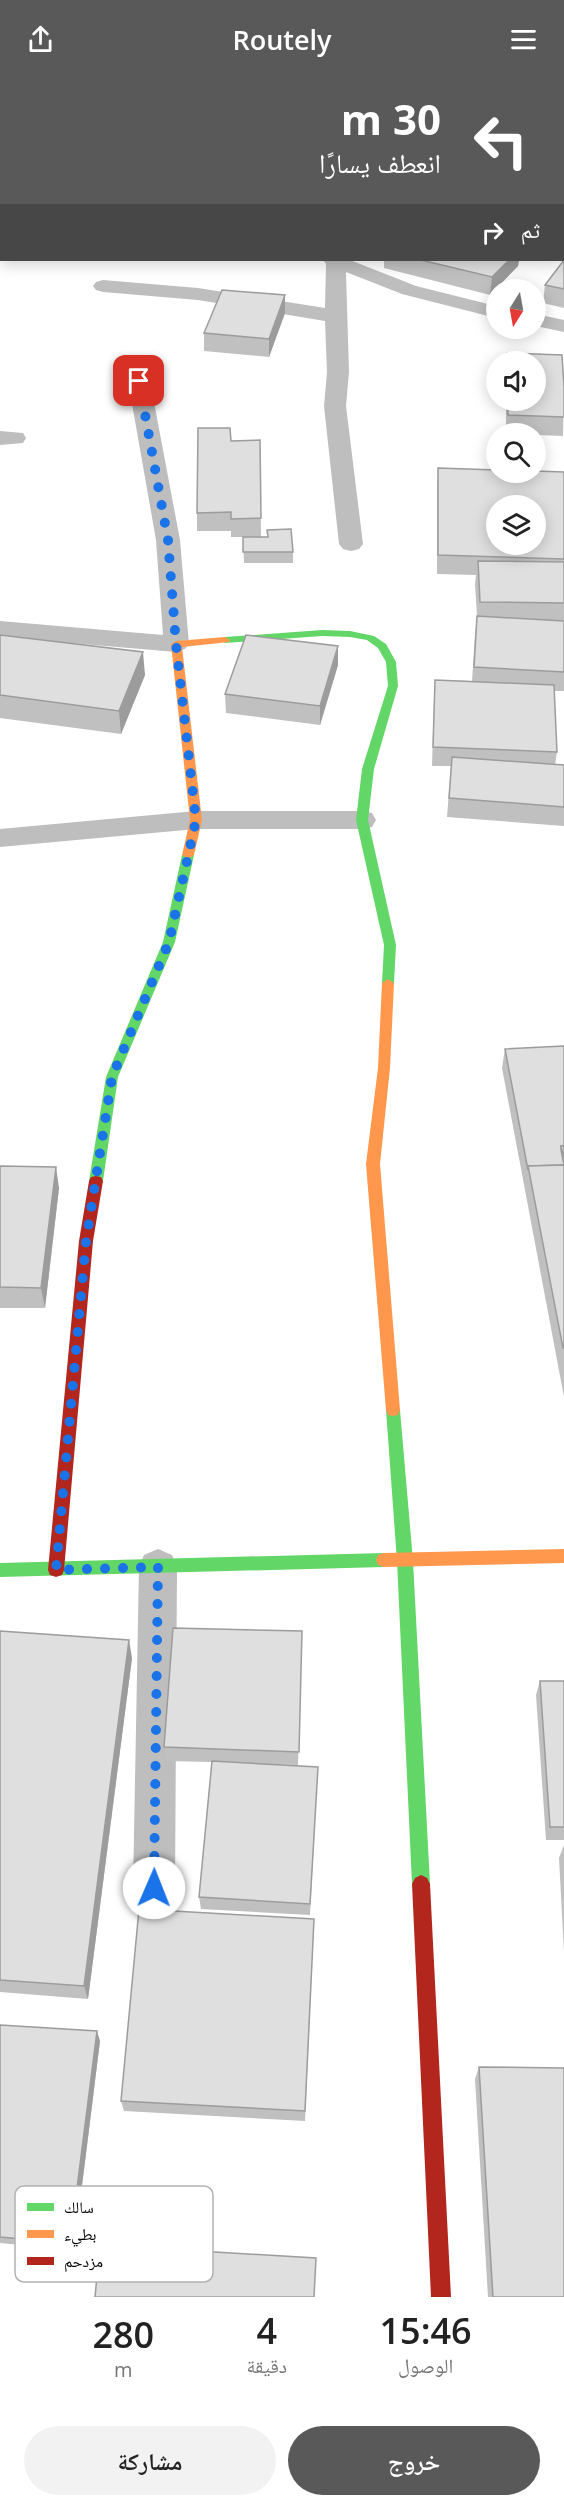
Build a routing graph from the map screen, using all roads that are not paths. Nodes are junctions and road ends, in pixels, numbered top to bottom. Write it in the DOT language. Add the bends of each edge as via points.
graph roads {
  1 [pos="335,261"];
  2 [pos="338,261"];
  3 [pos="103,286"];
  4 [pos="486,309"];
  5 [pos="334,316"];
  6 [pos="546,322"];
  7 [pos="564,326"];
  8 [pos="139,381"];
  9 [pos="351,544"];
  10 [pos="0,629"];
  11 [pos="176,644"];
  12 [pos="196,820"];
  13 [pos="362,820"];
  14 [pos="0,838"];
  15 [pos="564,1556"];
  16 [pos="405,1561"];
  17 [pos="158,1567"];
  18 [pos="0,1570"];
  19 [pos="56,1570"];
  20 [pos="154,1888"];
  21 [pos="441,2297"];
  1 -- 5 [label="street"];
  2 -- 4 [label="street" via="410,290"];
  3 -- 5 [label="street" via="198,294"];
  5 -- 9 [label="street" via="338,372 335,406"];
  6 -- 7 [label="street"];
  8 -- 11 [label="street" via="168,540"];
  10 -- 11 [label="street"];
  11 -- 12 [label="street"];
  11 -- 13 [label="street" via="322,633 370,638 382,646 391,662 393,686 368,769"];
  12 -- 13 [label="street"];
  12 -- 14 [label="street"];
  12 -- 19 [label="street" via="169,942 112,1077 86,1241"];
  13 -- 16 [label="street" via="390,945 384,1068 373,1164"];
  15 -- 16 [label="street"];
  16 -- 17 [label="street"];
  16 -- 21 [label="street"];
  17 -- 19 [label="street"];
  17 -- 20 [label="street"];
  18 -- 19 [label="street"];
}
